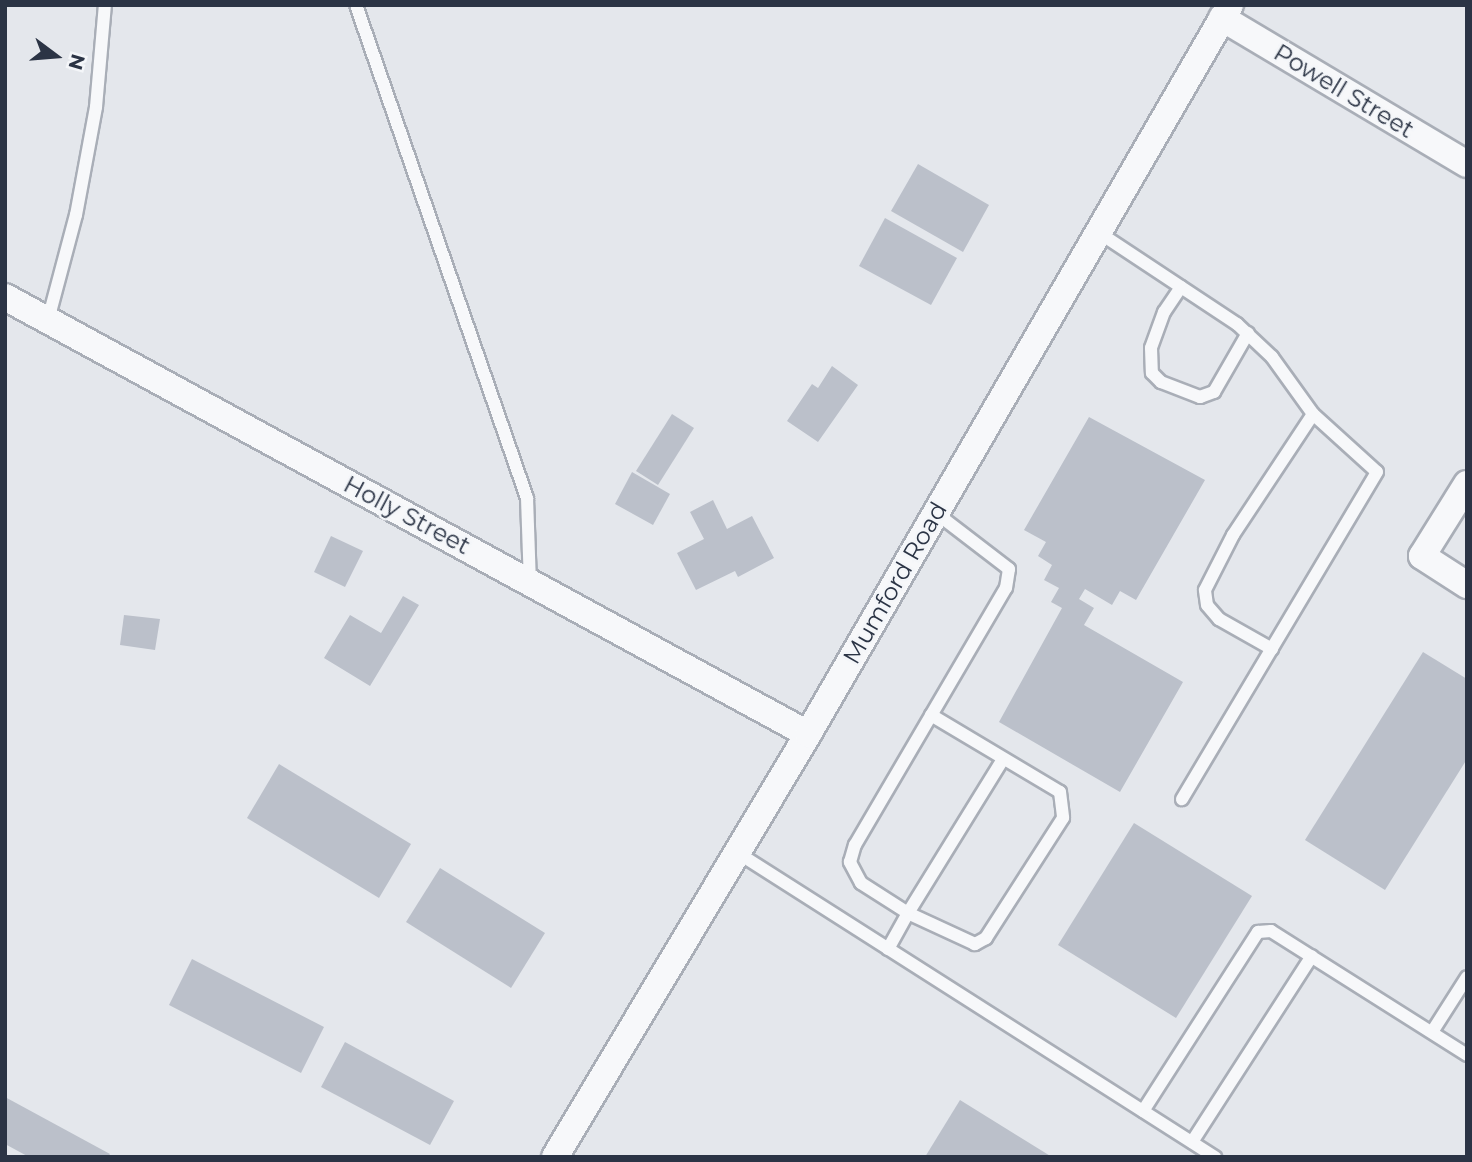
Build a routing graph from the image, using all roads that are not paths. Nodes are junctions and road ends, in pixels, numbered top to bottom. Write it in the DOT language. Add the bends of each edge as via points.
graph roads {
  1 [pos="105,5"];
  2 [pos="356,5"];
  3 [pos="1226,12"];
  4 [pos="1467,164"];
  5 [pos="1098,232"];
  6 [pos="1181,287"];
  7 [pos="5,297"];
  8 [pos="48,320"];
  9 [pos="1248,334"];
  10 [pos="1313,414"];
  11 [pos="1467,484"];
  12 [pos="936,513"];
  13 [pos="530,582"];
  14 [pos="1467,585"];
  15 [pos="1272,649"];
  16 [pos="931,715"];
  17 [pos="808,734"];
  18 [pos="1003,759"];
  19 [pos="1182,799"];
  20 [pos="738,853"];
  21 [pos="908,913"];
  22 [pos="888,949"];
  23 [pos="1312,957"];
  24 [pos="1467,977"];
  25 [pos="1432,1032"];
  26 [pos="1467,1055"];
  27 [pos="1143,1111"];
  28 [pos="1192,1142"];
  29 [pos="555,1157"];
  30 [pos="1215,1157"];
  1 -- 8 [label="lane" via="96,107 76,215"];
  2 -- 13 [label="lane" via="527,498"];
  3 -- 4 [label="street, Powell Street"];
  3 -- 5 [label="street, Mumford Road"];
  5 -- 6 [label="lane"];
  5 -- 12 [label="street, Mumford Road"];
  6 -- 9 [label="lane"];
  6 -- 9 [label="lane" via="1164,313 1151,348 1152,373 1161,382 1200,397 1214,392"];
  7 -- 8 [label="street, Holly Street"];
  8 -- 13 [label="street, Holly Street"];
  9 -- 10 [label="lane" via="1272,357"];
  10 -- 15 [label="lane" via="1377,472"];
  10 -- 15 [label="lane" via="1233,535 1205,590 1207,605 1219,619"];
  11 -- 14 [label="street" via="1422,556"];
  12 -- 16 [label="lane" via="1009,569 1006,588"];
  12 -- 17 [label="street, Mumford Road"];
  13 -- 17 [label="street, Holly Street"];
  15 -- 19 [label="lane"];
  16 -- 18 [label="lane"];
  16 -- 21 [label="lane" via="874,810 850,862 861,883"];
  17 -- 20 [label="street, Mumford Road"];
  18 -- 21 [label="lane"];
  18 -- 21 [label="lane" via="1060,792 1063,818 986,937 975,944"];
  20 -- 22 [label="lane"];
  20 -- 29 [label="street, Mumford Road"];
  21 -- 22 [label="lane"];
  22 -- 27 [label="lane"];
  23 -- 25 [label="lane"];
  23 -- 27 [label="lane" via="1271,931 1258,932"];
  23 -- 28 [label="lane"];
  24 -- 25 [label="lane"];
  25 -- 26 [label="lane"];
  27 -- 28 [label="lane"];
  28 -- 30 [label="lane"];
}
